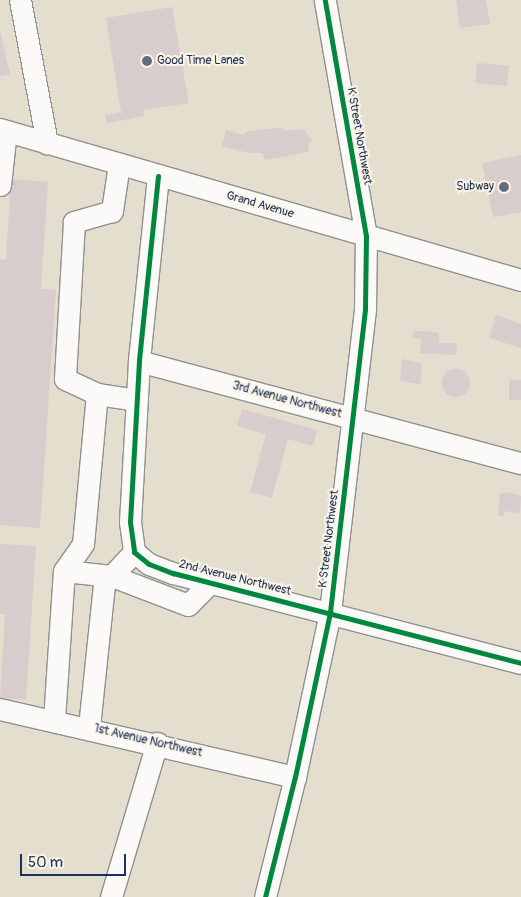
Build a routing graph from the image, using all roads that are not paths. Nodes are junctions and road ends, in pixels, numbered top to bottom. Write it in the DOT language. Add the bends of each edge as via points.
graph roads {
  1 [pos="20,0"];
  2 [pos="325,0"];
  3 [pos="3,130"];
  4 [pos="46,143"];
  5 [pos="119,164"];
  6 [pos="158,176"];
  7 [pos="0,185"];
  8 [pos="366,236"];
  9 [pos="521,280"];
  10 [pos="139,361"];
  11 [pos="97,394"];
  12 [pos="137,400"];
  13 [pos="354,418"];
  14 [pos="521,463"];
  15 [pos="134,552"];
  16 [pos="64,571"];
  17 [pos="112,576"];
  18 [pos="211,582"];
  19 [pos="330,612"];
  20 [pos="521,663"];
  21 [pos="0,709"];
  22 [pos="54,720"];
  23 [pos="89,727"];
  24 [pos="157,743"];
  25 [pos="295,776"];
  26 [pos="111,897"];
  27 [pos="265,897"];
  1 -- 4 [label="street"];
  2 -- 8 [label="street, K Street Northwest"];
  3 -- 4 [label="street, Grand Avenue"];
  3 -- 7 [label="street"];
  4 -- 5 [label="street, Grand Avenue"];
  5 -- 6 [label="street, Grand Avenue"];
  5 -- 11 [label="street" via="112,210 74,222 65,379"];
  6 -- 8 [label="street, Grand Avenue"];
  6 -- 10 [label="street"];
  8 -- 9 [label="street, Grand Avenue"];
  8 -- 13 [label="street, K Street Northwest" via="365,308"];
  10 -- 12 [label="street"];
  10 -- 13 [label="street, 3rd Avenue Northwest"];
  11 -- 12 [label="street"];
  11 -- 16 [label="street" via="83,544"];
  12 -- 15 [label="street" via="130,522"];
  13 -- 14 [label="street, 3rd Avenue Northwest"];
  13 -- 19 [label="street, K Street Northwest"];
  15 -- 17 [label="street"];
  15 -- 18 [label="street, 2nd Avenue Northwest" via="148,564"];
  16 -- 17 [label="street"];
  16 -- 22 [label="street"];
  17 -- 18 [label="street" via="188,605"];
  17 -- 23 [label="street" via="104,584"];
  18 -- 19 [label="street, 2nd Avenue Northwest"];
  19 -- 20 [label="street, 2nd Avenue Northwest"];
  19 -- 25 [label="street, K Street Northwest"];
  21 -- 22 [label="street, 1st Avenue Northwest"];
  22 -- 23 [label="street, 1st Avenue Northwest"];
  23 -- 24 [label="street, 1st Avenue Northwest"];
  24 -- 25 [label="street, 1st Avenue Northwest"];
  24 -- 26 [label="street"];
  25 -- 27 [label="street, K Street Northwest"];
}
